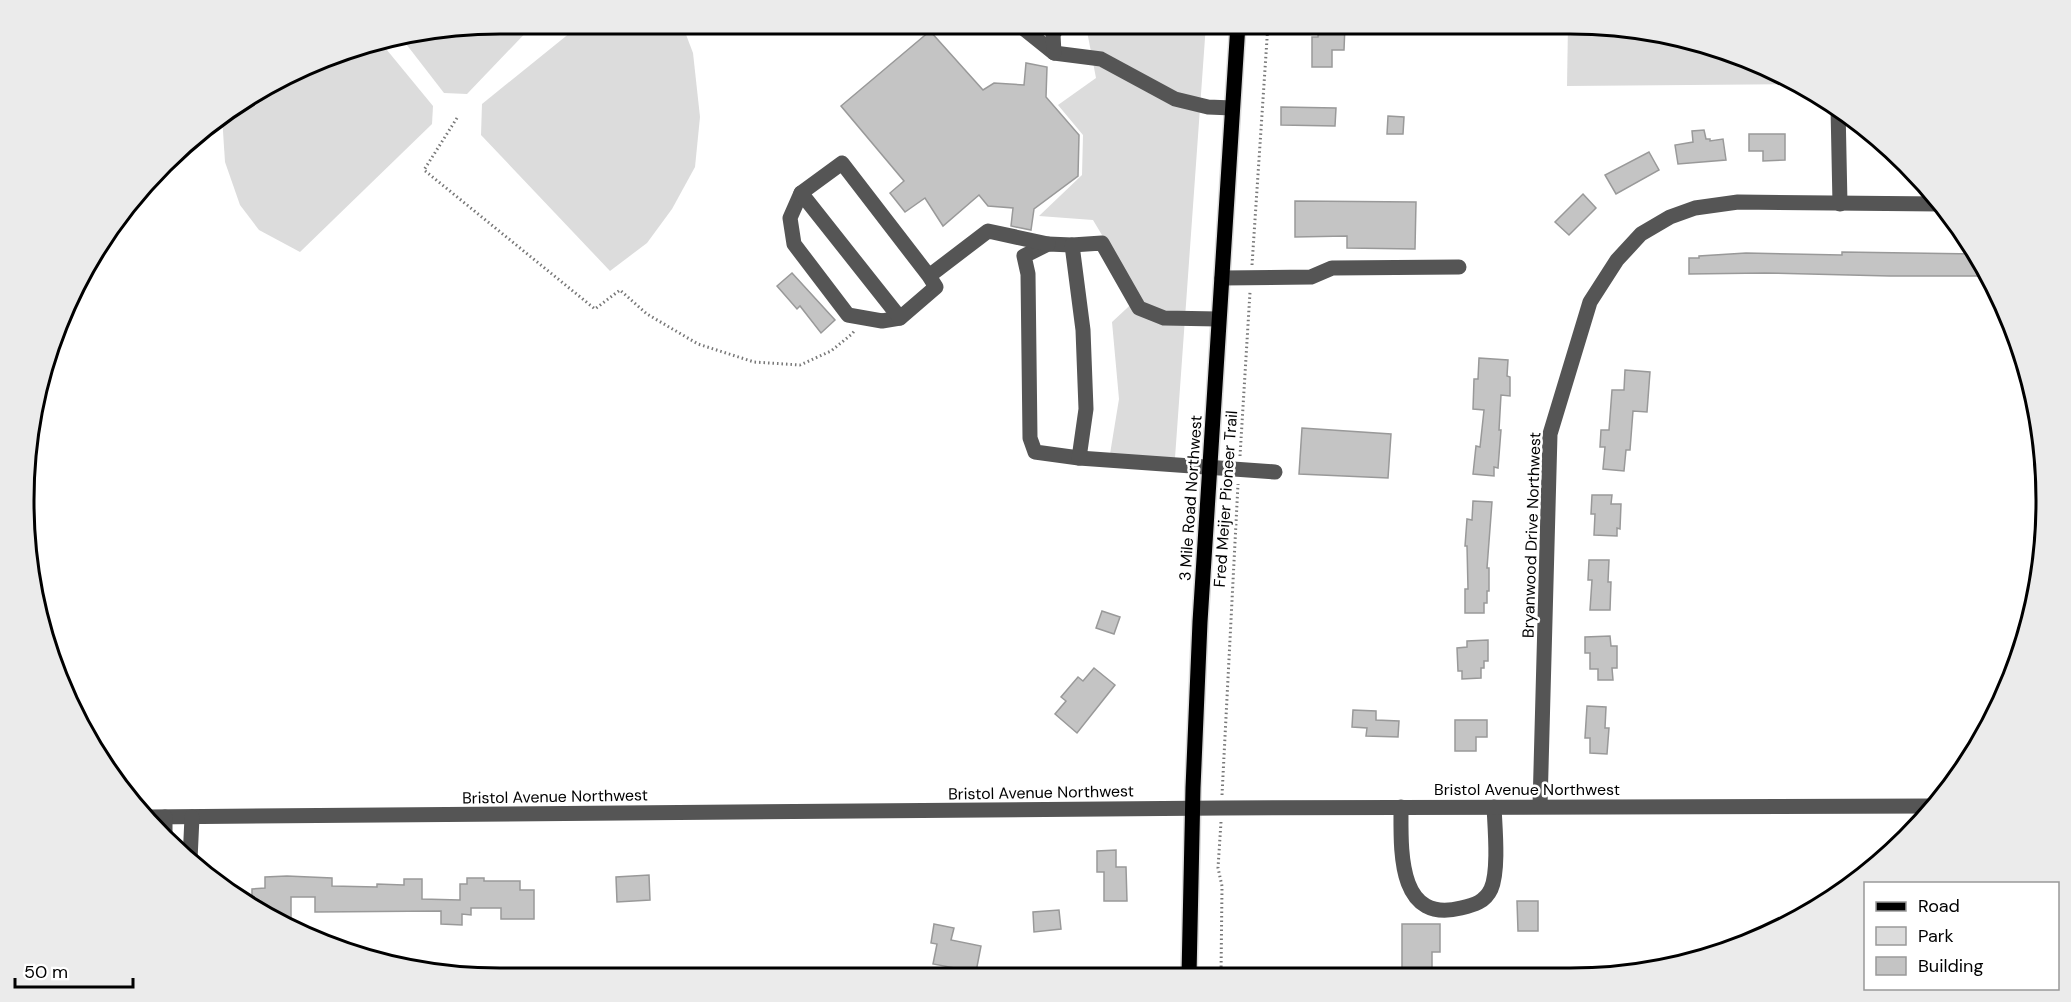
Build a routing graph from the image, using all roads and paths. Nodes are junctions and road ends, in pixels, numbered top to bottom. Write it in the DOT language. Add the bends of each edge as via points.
graph roads {
  1 [pos="1030,34"];
  2 [pos="1054,34"];
  3 [pos="1237,34"];
  4 [pos="1267,34"];
  5 [pos="1054,53"];
  6 [pos="1232,108"];
  7 [pos="457,118"];
  8 [pos="1838,120"];
  9 [pos="801,193"];
  10 [pos="1840,204"];
  11 [pos="1930,204"];
  12 [pos="1048,244"];
  13 [pos="1072,245"];
  14 [pos="1459,267"];
  15 [pos="929,276"];
  16 [pos="1222,278"];
  17 [pos="1251,278"];
  18 [pos="861,318"];
  19 [pos="900,318"];
  20 [pos="1218,319"];
  21 [pos="1079,458"];
  22 [pos="1210,466"];
  23 [pos="1239,469"];
  24 [pos="1275,472"];
  25 [pos="1540,806"];
  26 [pos="1923,806"];
  27 [pos="1401,807"];
  28 [pos="1494,807"];
  29 [pos="1221,808"];
  30 [pos="1193,809"];
  31 [pos="158,817"];
  32 [pos="165,817"];
  33 [pos="192,817"];
  34 [pos="165,825"];
  35 [pos="190,850"];
  36 [pos="1189,968"];
  37 [pos="1221,968"];
  1 -- 5 [label="street"];
  2 -- 5 [label="street"];
  3 -- 6 [label="main road, 3 Mile Road Northwest"];
  4 -- 17 [label="path, Fred Meijer Pioneer Trail"];
  5 -- 6 [label="street" via="1101,59 1175,99"];
  6 -- 16 [label="main road, 3 Mile Road Northwest"];
  7 -- 18 [label="path" via="424,170 595,309 620,290 647,314 698,344 754,362 800,366 845,340"];
  8 -- 10 [label="street"];
  9 -- 15 [label="street" via="842,163"];
  9 -- 18 [label="street" via="790,218 794,244 848,315"];
  9 -- 19 [label="street"];
  10 -- 11 [label="street, Bryanwood Drive Northwest"];
  10 -- 25 [label="street, Bryanwood Drive Northwest" via="1738,202 1695,208 1670,217 1641,234 1617,260 1590,302 1550,434"];
  12 -- 13 [label="street"];
  12 -- 15 [label="street" via="988,231"];
  12 -- 21 [label="street" via="1024,256 1028,274 1030,438 1035,452"];
  13 -- 20 [label="street" via="1102,243 1139,308 1164,318"];
  13 -- 21 [label="street" via="1083,330 1086,409"];
  14 -- 17 [label="street" via="1332,268 1311,278"];
  15 -- 19 [label="street" via="936,287"];
  16 -- 17 [label="street"];
  16 -- 20 [label="main road, 3 Mile Road Northwest"];
  17 -- 23 [label="path, Fred Meijer Pioneer Trail"];
  18 -- 19 [label="street"];
  20 -- 22 [label="main road, 3 Mile Road Northwest"];
  21 -- 22 [label="street"];
  22 -- 23 [label="street"];
  22 -- 30 [label="main road, 3 Mile Road Northwest"];
  23 -- 24 [label="street"];
  23 -- 29 [label="path, Fred Meijer Pioneer Trail"];
  25 -- 26 [label="street, Bristol Avenue Northwest"];
  25 -- 28 [label="street, Bristol Avenue Northwest"];
  27 -- 28 [label="street, Bristol Avenue Northwest"];
  27 -- 28 [label="street" via="1406,880 1419,902 1437,911 1478,903 1487,897 1495,874"];
  27 -- 29 [label="street, Bristol Avenue Northwest"];
  29 -- 30 [label="street, Bristol Avenue Northwest"];
  29 -- 37 [label="path, Fred Meijer Pioneer Trail" via="1218,868 1222,886"];
  30 -- 33 [label="street, Bristol Avenue Northwest"];
  30 -- 36 [label="main road, 3 Mile Road Northwest"];
  31 -- 32 [label="street, Bristol Avenue Northwest"];
  32 -- 33 [label="street, Bristol Avenue Northwest"];
  32 -- 34 [label="street"];
  33 -- 35 [label="street"];
}
